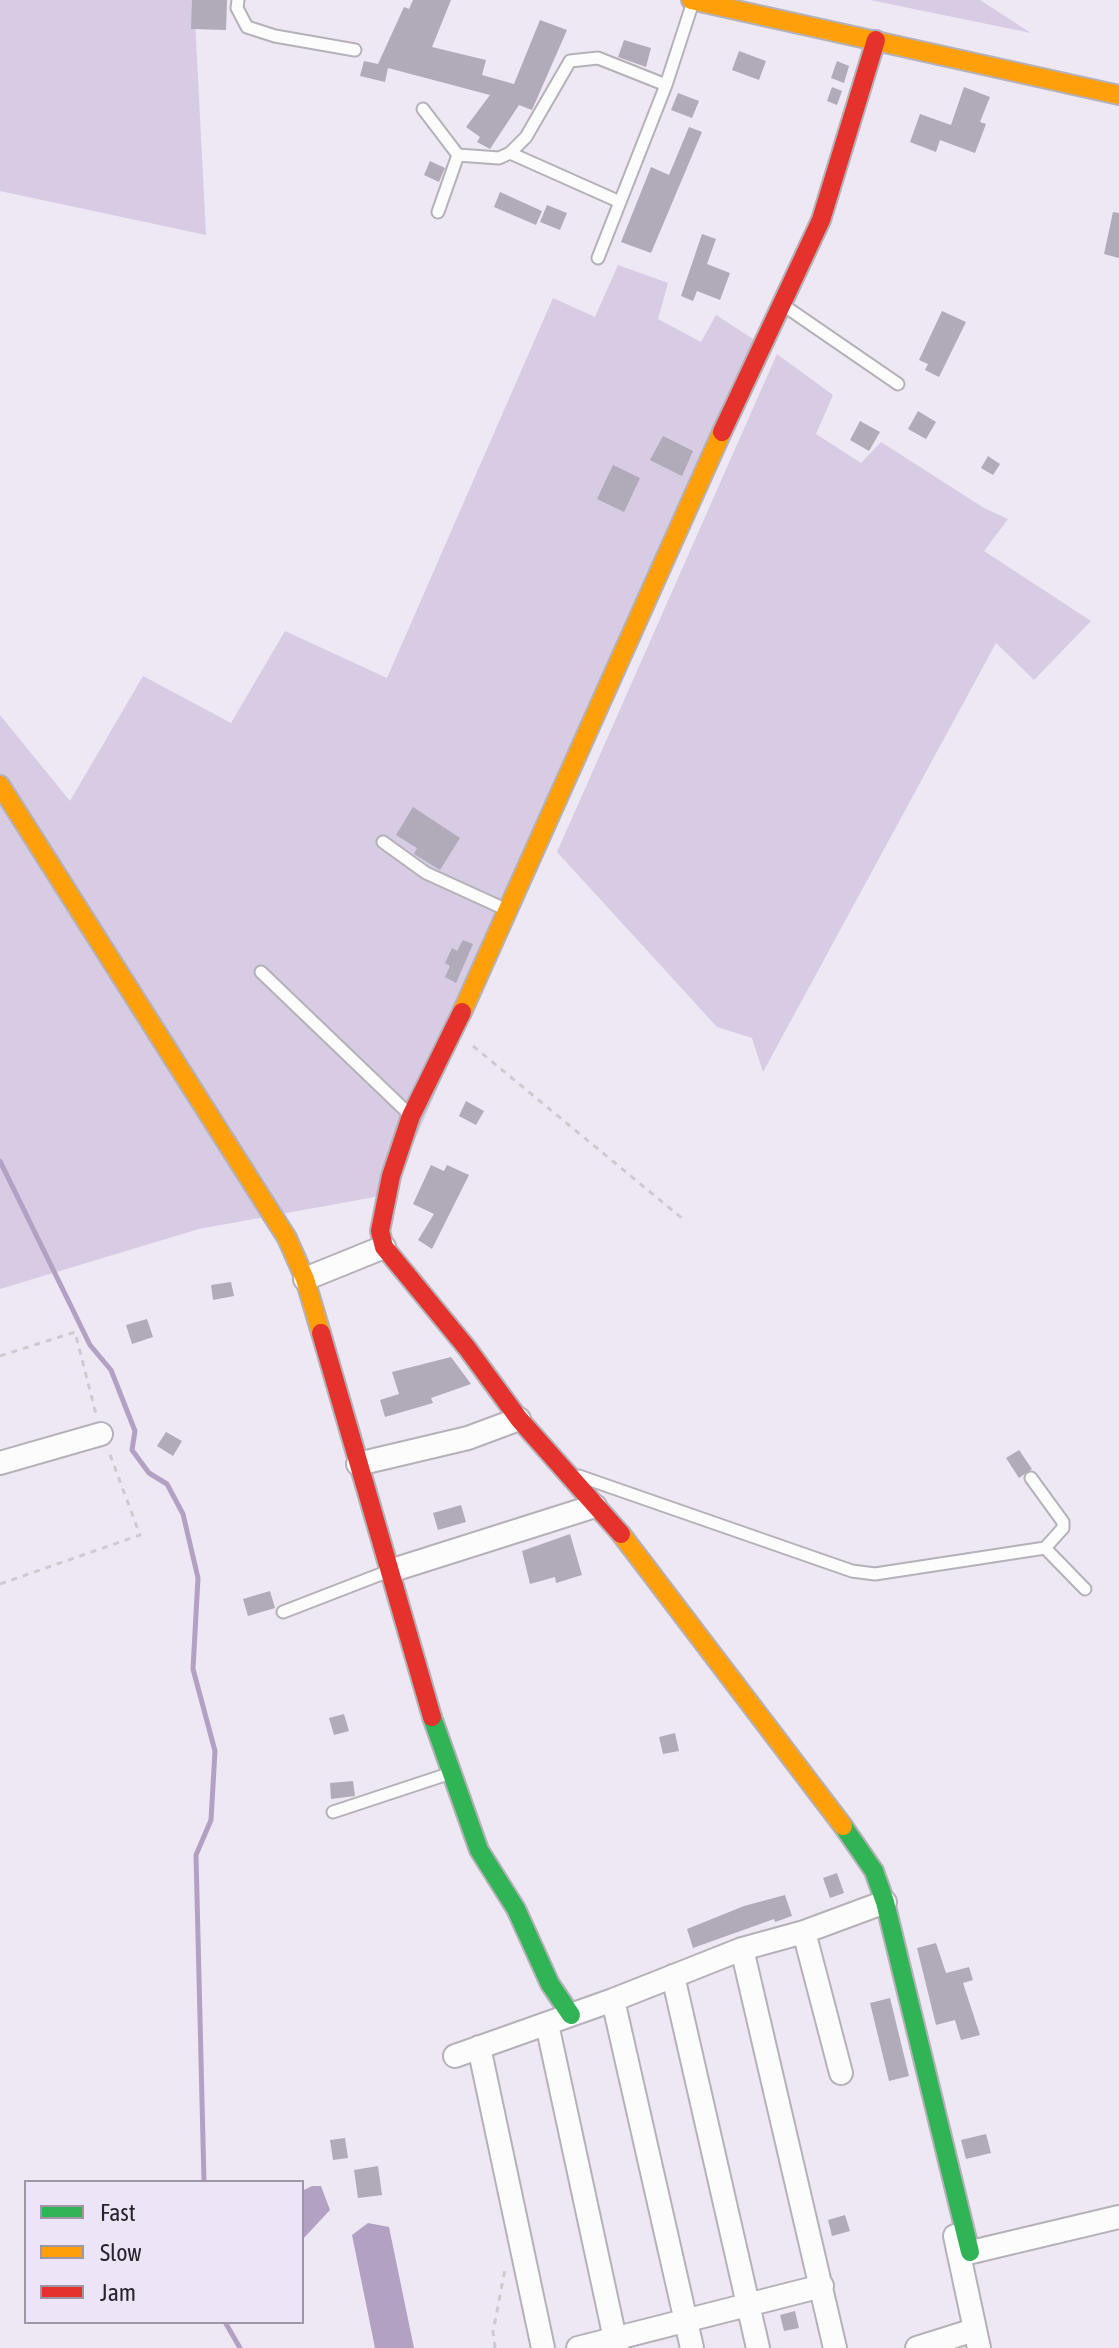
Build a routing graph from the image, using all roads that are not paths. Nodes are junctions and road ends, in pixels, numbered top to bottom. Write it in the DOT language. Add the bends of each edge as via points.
graph roads {
  1 [pos="238,0"];
  2 [pos="692,0"];
  3 [pos="876,40"];
  4 [pos="355,50"];
  5 [pos="666,85"];
  6 [pos="1119,95"];
  7 [pos="423,109"];
  8 [pos="510,153"];
  9 [pos="458,155"];
  10 [pos="620,202"];
  11 [pos="438,212"];
  12 [pos="598,258"];
  13 [pos="783,304"];
  14 [pos="898,384"];
  15 [pos="0,785"];
  16 [pos="383,842"];
  17 [pos="506,909"];
  18 [pos="261,972"];
  19 [pos="411,1116"];
  20 [pos="384,1247"];
  21 [pos="305,1279"];
  22 [pos="519,1419"];
  23 [pos="101,1434"];
  24 [pos="0,1463"];
  25 [pos="358,1464"];
  26 [pos="567,1471"];
  27 [pos="1031,1478"];
  28 [pos="595,1506"];
  29 [pos="1045,1548"];
  30 [pos="390,1571"];
  31 [pos="1085,1589"];
  32 [pos="283,1612"];
  33 [pos="454,1772"];
  34 [pos="333,1812"];
  35 [pos="863,1859"];
  36 [pos="879,1904"];
  37 [pos="804,1932"];
  38 [pos="742,1949"];
  39 [pos="673,1976"];
  40 [pos="613,2000"];
  41 [pos="571,2015"];
  42 [pos="547,2024"];
  43 [pos="479,2047"];
  44 [pos="455,2056"];
  45 [pos="841,2073"];
  46 [pos="1119,2217"];
  47 [pos="964,2254"];
  48 [pos="822,2286"];
  49 [pos="747,2306"];
  50 [pos="686,2321"];
  51 [pos="977,2339"];
  52 [pos="616,2343"];
  53 [pos="543,2348"];
  54 [pos="578,2348"];
  55 [pos="692,2348"];
  56 [pos="758,2348"];
  57 [pos="835,2348"];
  58 [pos="918,2348"];
  1 -- 4 [label="lane" via="247,27"];
  2 -- 3 [label="street"];
  2 -- 5 [label="lane"];
  3 -- 6 [label="street"];
  3 -- 13 [label="street" via="821,220"];
  5 -- 8 [label="lane" via="598,58 570,61 526,137"];
  5 -- 10 [label="lane"];
  7 -- 9 [label="lane"];
  8 -- 9 [label="lane" via="499,158"];
  8 -- 10 [label="lane"];
  9 -- 11 [label="lane"];
  10 -- 12 [label="lane"];
  13 -- 14 [label="lane"];
  13 -- 17 [label="street"];
  15 -- 21 [label="street" via="256,1186"];
  16 -- 17 [label="lane" via="426,873"];
  17 -- 19 [label="street"];
  18 -- 19 [label="lane"];
  19 -- 20 [label="street" via="382,1210"];
  20 -- 21 [label="street"];
  20 -- 22 [label="street"];
  21 -- 25 [label="street"];
  22 -- 25 [label="street" via="468,1438"];
  22 -- 26 [label="street"];
  23 -- 24 [label="street"];
  25 -- 30 [label="street"];
  26 -- 28 [label="street"];
  26 -- 29 [label="lane" via="852,1571 875,1574"];
  27 -- 29 [label="lane" via="1063,1522"];
  28 -- 30 [label="street"];
  28 -- 35 [label="street" via="832,1809"];
  29 -- 31 [label="lane"];
  30 -- 32 [label="lane"];
  30 -- 33 [label="street" via="436,1730"];
  33 -- 34 [label="lane"];
  33 -- 41 [label="street" via="479,1850"];
  35 -- 36 [label="street"];
  36 -- 37 [label="street"];
  36 -- 47 [label="street"];
  37 -- 38 [label="street"];
  37 -- 45 [label="street"];
  38 -- 39 [label="street"];
  38 -- 48 [label="street"];
  39 -- 40 [label="street"];
  39 -- 49 [label="street"];
  40 -- 41 [label="street"];
  40 -- 50 [label="street"];
  41 -- 42 [label="street"];
  42 -- 43 [label="street"];
  42 -- 52 [label="street"];
  43 -- 44 [label="street"];
  43 -- 53 [label="street"];
  46 -- 47 [label="street"];
  47 -- 51 [label="street"];
  48 -- 49 [label="street"];
  48 -- 57 [label="street"];
  49 -- 50 [label="street"];
  49 -- 56 [label="street"];
  50 -- 52 [label="street"];
  50 -- 55 [label="street"];
  51 -- 58 [label="street"];
  52 -- 54 [label="street"];
}
